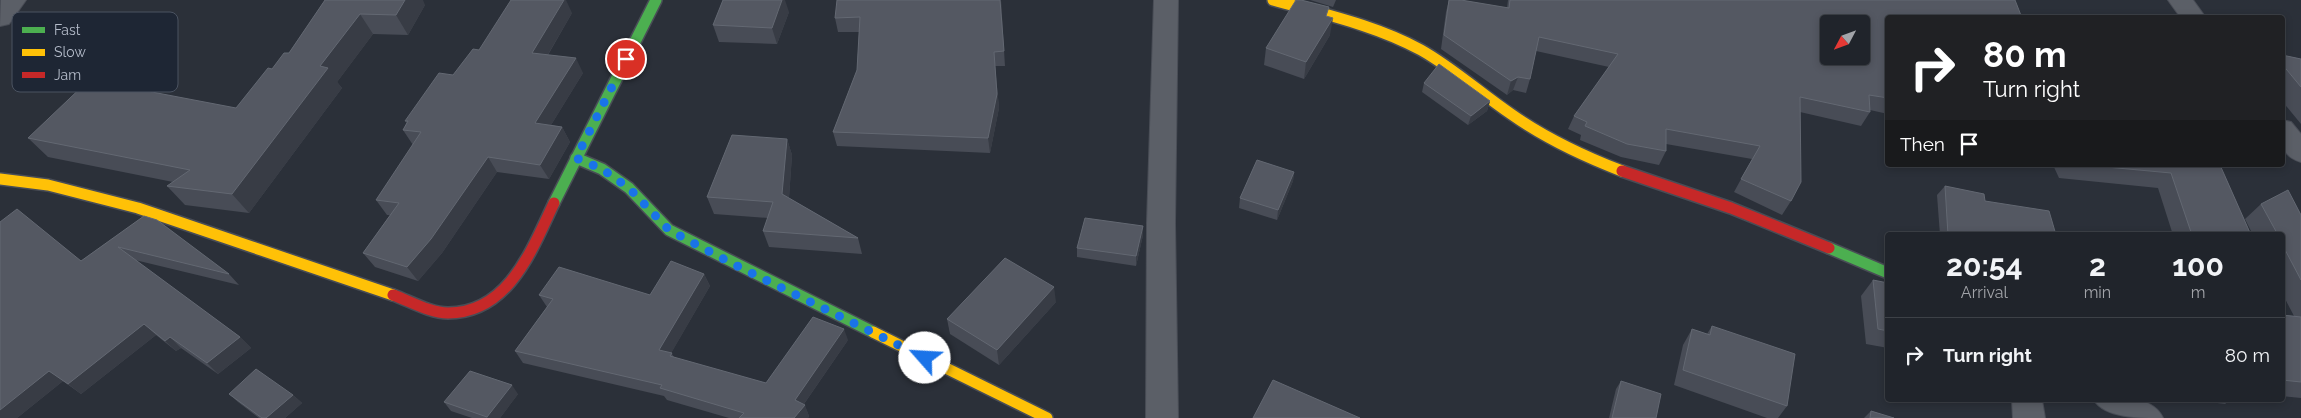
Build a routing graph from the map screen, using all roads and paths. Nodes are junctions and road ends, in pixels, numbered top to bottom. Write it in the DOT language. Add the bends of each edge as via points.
graph roads {
  1 [pos="14,0"];
  2 [pos="656,0"];
  3 [pos="1166,0"];
  4 [pos="1273,0"];
  5 [pos="2180,0"];
  6 [pos="2192,15"];
  7 [pos="0,18"];
  8 [pos="2285,133"];
  9 [pos="2301,152"];
  10 [pos="576,158"];
  11 [pos="0,179"];
  12 [pos="1885,272"];
  13 [pos="2027,402"];
  14 [pos="2113,402"];
  15 [pos="1047,418"];
  16 [pos="1162,418"];
  17 [pos="2030,418"];
  18 [pos="2147,418"];
  1 -- 7 [label="street"];
  2 -- 10 [label="street"];
  3 -- 16 [label="street" via="1161,223"];
  4 -- 12 [label="street" via="1365,26 1423,51 1519,120 1562,146 1610,168 1710,200"];
  5 -- 6 [label="street"];
  8 -- 9 [label="street"];
  10 -- 11 [label="street" via="518,275 499,295 475,309 447,313 138,208 48,185"];
  10 -- 15 [label="street" via="602,169 629,188 669,230"];
  13 -- 17 [label="street"];
  14 -- 18 [label="street"];
}
